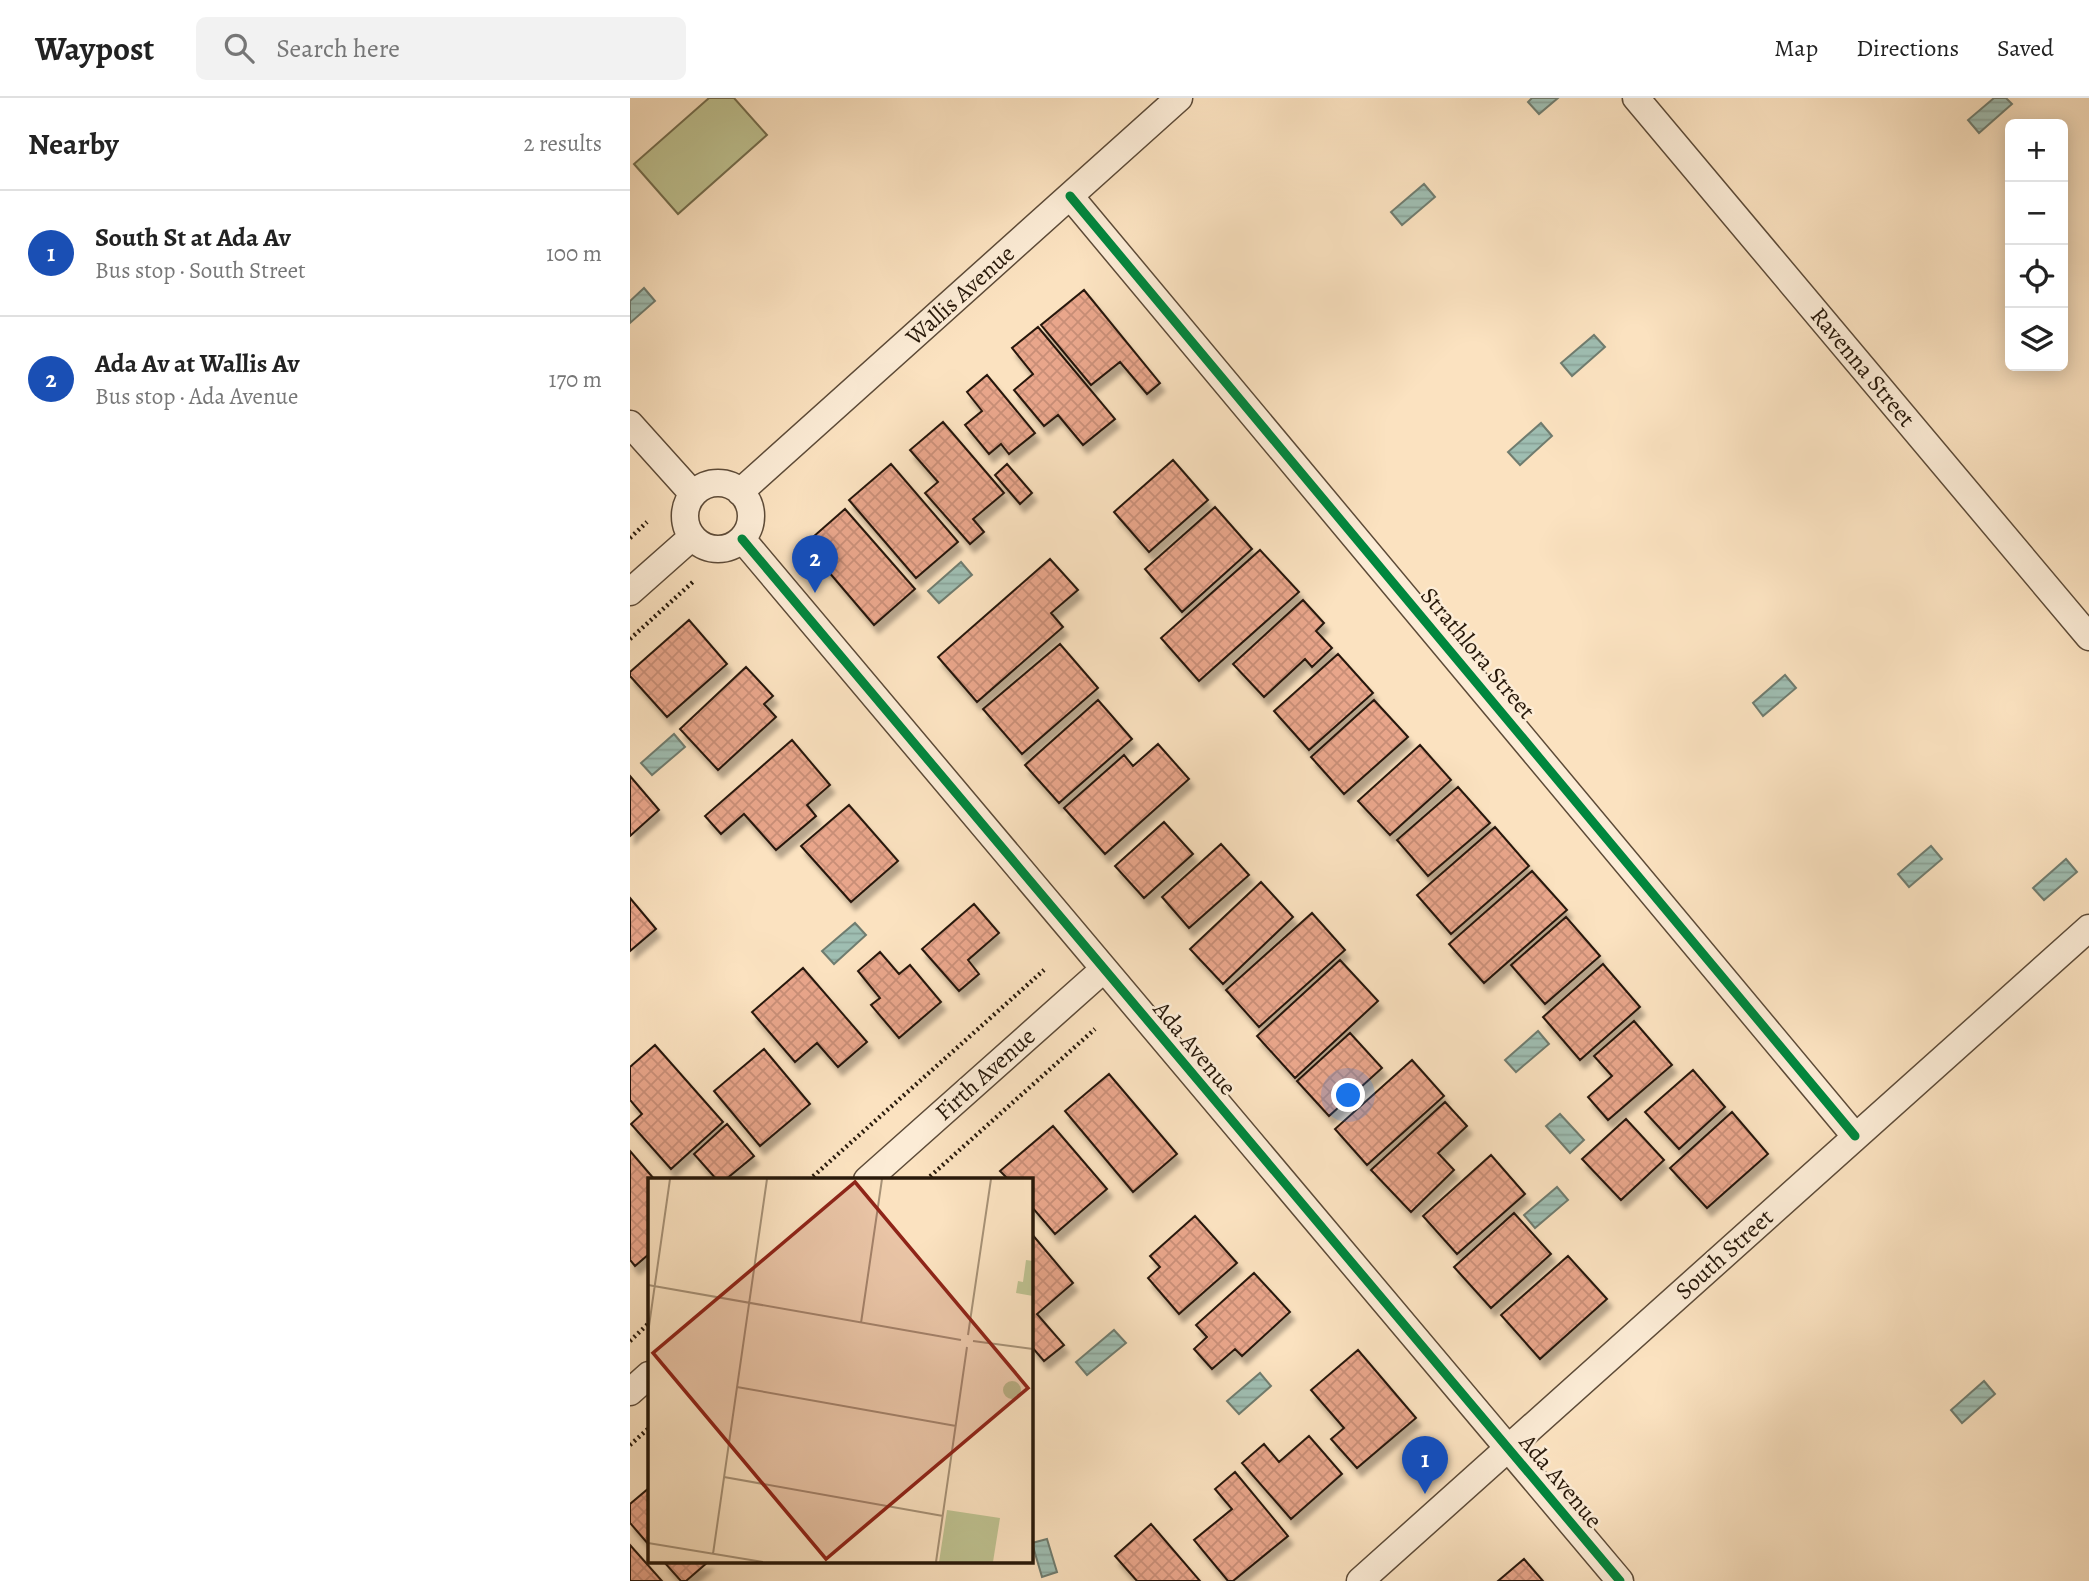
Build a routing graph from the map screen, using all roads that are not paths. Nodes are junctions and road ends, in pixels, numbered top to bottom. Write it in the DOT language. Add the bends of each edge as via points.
graph roads {
  1 [pos="1179,98"];
  2 [pos="1636,98"];
  3 [pos="1070,196"];
  4 [pos="630,424"];
  5 [pos="740,492"];
  6 [pos="693,494"];
  7 [pos="692,537"];
  8 [pos="742,539"];
  9 [pos="630,592"];
  10 [pos="2089,636"];
  11 [pos="2089,928"];
  12 [pos="1104,969"];
  13 [pos="1855,1136"];
  14 [pos="869,1178"];
  15 [pos="648,1376"];
  16 [pos="630,1392"];
  17 [pos="1509,1449"];
  18 [pos="1360,1581"];
  19 [pos="1620,1581"];
  1 -- 3 [label="street, Wallis Avenue"];
  2 -- 10 [label="street, Ravenna Street"];
  3 -- 5 [label="street, Wallis Avenue"];
  3 -- 13 [label="street, Strathlora Street"];
  4 -- 6 [label="street"];
  5 -- 6 [label="street" via="721,483"];
  5 -- 8 [label="street" via="750,520"];
  6 -- 7 [label="street" via="685,511"];
  7 -- 8 [label="street" via="701,545 722,549"];
  7 -- 9 [label="street"];
  8 -- 12 [label="street, Ada Avenue"];
  11 -- 13 [label="street, South Street"];
  12 -- 14 [label="street, Firth Avenue"];
  12 -- 17 [label="street, Ada Avenue"];
  13 -- 17 [label="street, South Street"];
  15 -- 16 [label="street"];
  17 -- 18 [label="street, South Street"];
  17 -- 19 [label="street, Ada Avenue"];
}
